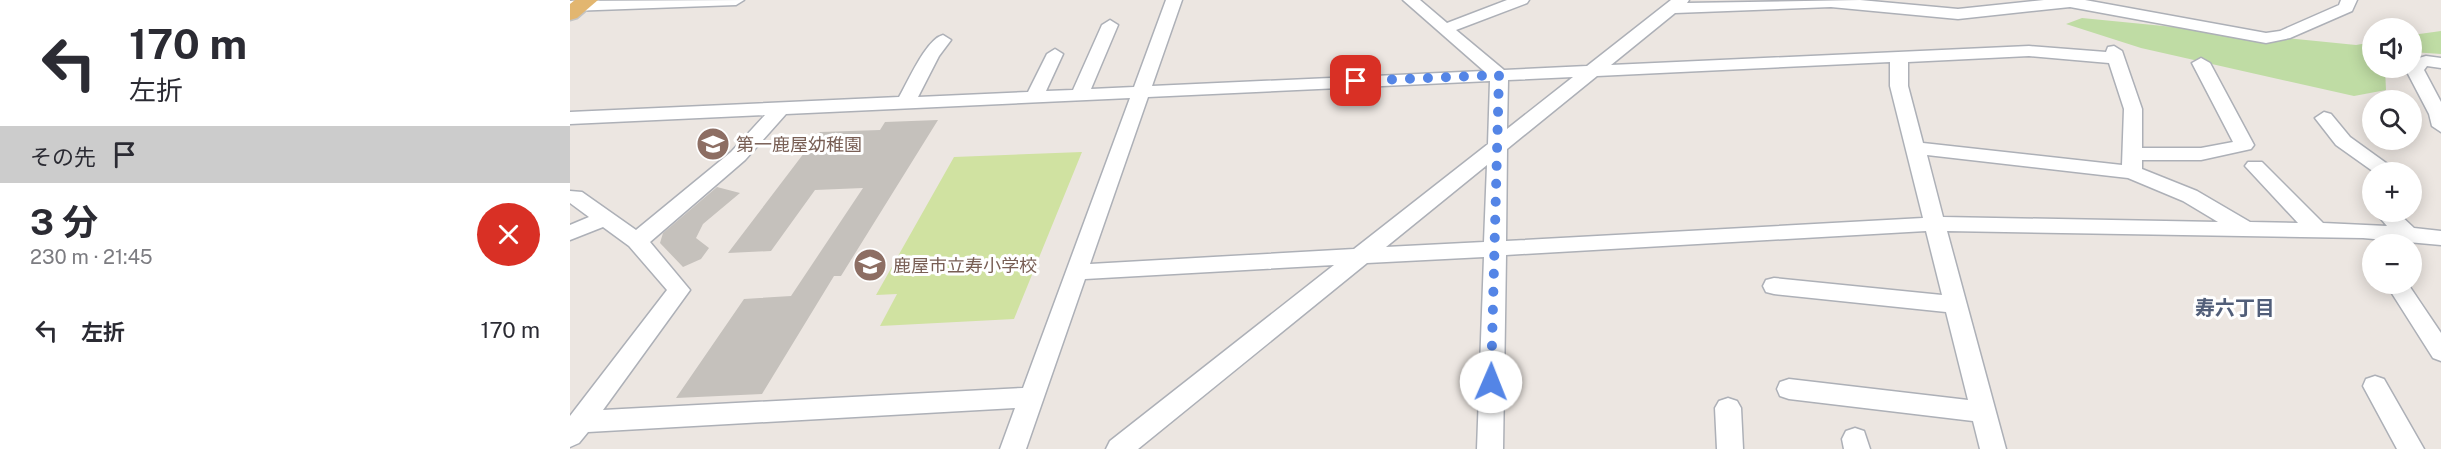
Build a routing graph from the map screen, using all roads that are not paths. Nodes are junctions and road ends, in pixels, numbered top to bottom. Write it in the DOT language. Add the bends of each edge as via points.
graph roads {
  1 [pos="736,0"];
  2 [pos="1174,0"];
  3 [pos="1411,0"];
  4 [pos="1520,0"];
  5 [pos="2349,0"];
  6 [pos="1824,1"];
  7 [pos="1788,2"];
  8 [pos="1676,4"];
  9 [pos="577,6"];
  10 [pos="1110,25"];
  11 [pos="1445,28"];
  12 [pos="943,40"];
  13 [pos="1055,54"];
  14 [pos="1899,57"];
  15 [pos="2201,63"];
  16 [pos="2441,63"];
  17 [pos="1596,70"];
  18 [pos="1499,75"];
  19 [pos="1142,90"];
  20 [pos="1080,93"];
  21 [pos="1035,96"];
  22 [pos="906,102"];
  23 [pos="781,108"];
  24 [pos="570,117"];
  25 [pos="2324,118"];
  26 [pos="2441,126"];
  27 [pos="1915,148"];
  28 [pos="1498,149"];
  29 [pos="2366,162"];
  30 [pos="2133,163"];
  31 [pos="2255,166"];
  32 [pos="570,197"];
  33 [pos="605,218"];
  34 [pos="2395,222"];
  35 [pos="1935,224"];
  36 [pos="2246,230"];
  37 [pos="2317,230"];
  38 [pos="570,233"];
  39 [pos="2406,233"];
  40 [pos="2400,234"];
  41 [pos="2362,238"];
  42 [pos="2441,238"];
  43 [pos="637,241"];
  44 [pos="1494,248"];
  45 [pos="1360,255"];
  46 [pos="1077,272"];
  47 [pos="1774,286"];
  48 [pos="2403,294"];
  49 [pos="1956,305"];
  50 [pos="2441,352"];
  51 [pos="2375,386"];
  52 [pos="1789,389"];
  53 [pos="1032,397"];
  54 [pos="1728,408"];
  55 [pos="1983,412"];
  56 [pos="575,429"];
  57 [pos="1013,449"];
  58 [pos="1119,449"];
  59 [pos="1490,449"];
  60 [pos="1730,449"];
  61 [pos="1993,449"];
  62 [pos="2411,449"];
  1 -- 9 [label="street"];
  2 -- 19 [label="street"];
  3 -- 11 [label="street"];
  4 -- 11 [label="street"];
  5 -- 6 [label="street" via="2346,8 2284,35 2266,38 2070,2 1958,14"];
  6 -- 7 [label="street"];
  7 -- 8 [label="street"];
  8 -- 17 [label="street"];
  10 -- 20 [label="street"];
  11 -- 18 [label="street"];
  12 -- 22 [label="street"];
  13 -- 21 [label="street"];
  14 -- 17 [label="street"];
  14 -- 27 [label="street" via="1899,86"];
  14 -- 30 [label="street" via="2029,51 2115,55 2133,109"];
  15 -- 30 [label="street" via="2244,145"];
  16 -- 26 [label="street" via="2426,61 2416,64 2415,70"];
  17 -- 18 [label="street"];
  17 -- 28 [label="street"];
  18 -- 19 [label="street"];
  18 -- 28 [label="street"];
  19 -- 20 [label="street"];
  19 -- 46 [label="street"];
  20 -- 21 [label="street"];
  21 -- 22 [label="street"];
  22 -- 23 [label="street"];
  23 -- 24 [label="street"];
  23 -- 43 [label="street" via="738,156"];
  25 -- 29 [label="street" via="2342,150"];
  27 -- 30 [label="street"];
  27 -- 35 [label="street"];
  28 -- 44 [label="street"];
  28 -- 45 [label="street"];
  30 -- 36 [label="street"];
  31 -- 37 [label="street"];
  32 -- 33 [label="street"];
  33 -- 38 [label="street"];
  33 -- 43 [label="street"];
  34 -- 39 [label="street"];
  35 -- 36 [label="street"];
  35 -- 44 [label="street"];
  35 -- 49 [label="street"];
  36 -- 37 [label="street"];
  37 -- 41 [label="street"];
  39 -- 40 [label="street"];
  39 -- 42 [label="street"];
  43 -- 56 [label="street" via="679,290"];
  44 -- 45 [label="street"];
  44 -- 59 [label="street"];
  45 -- 46 [label="street"];
  45 -- 58 [label="street"];
  46 -- 53 [label="street"];
  47 -- 49 [label="street"];
  48 -- 50 [label="street"];
  49 -- 55 [label="street"];
  51 -- 62 [label="street"];
  52 -- 55 [label="street"];
  53 -- 56 [label="street"];
  53 -- 57 [label="street"];
  54 -- 60 [label="street"];
  55 -- 61 [label="street"];
}
